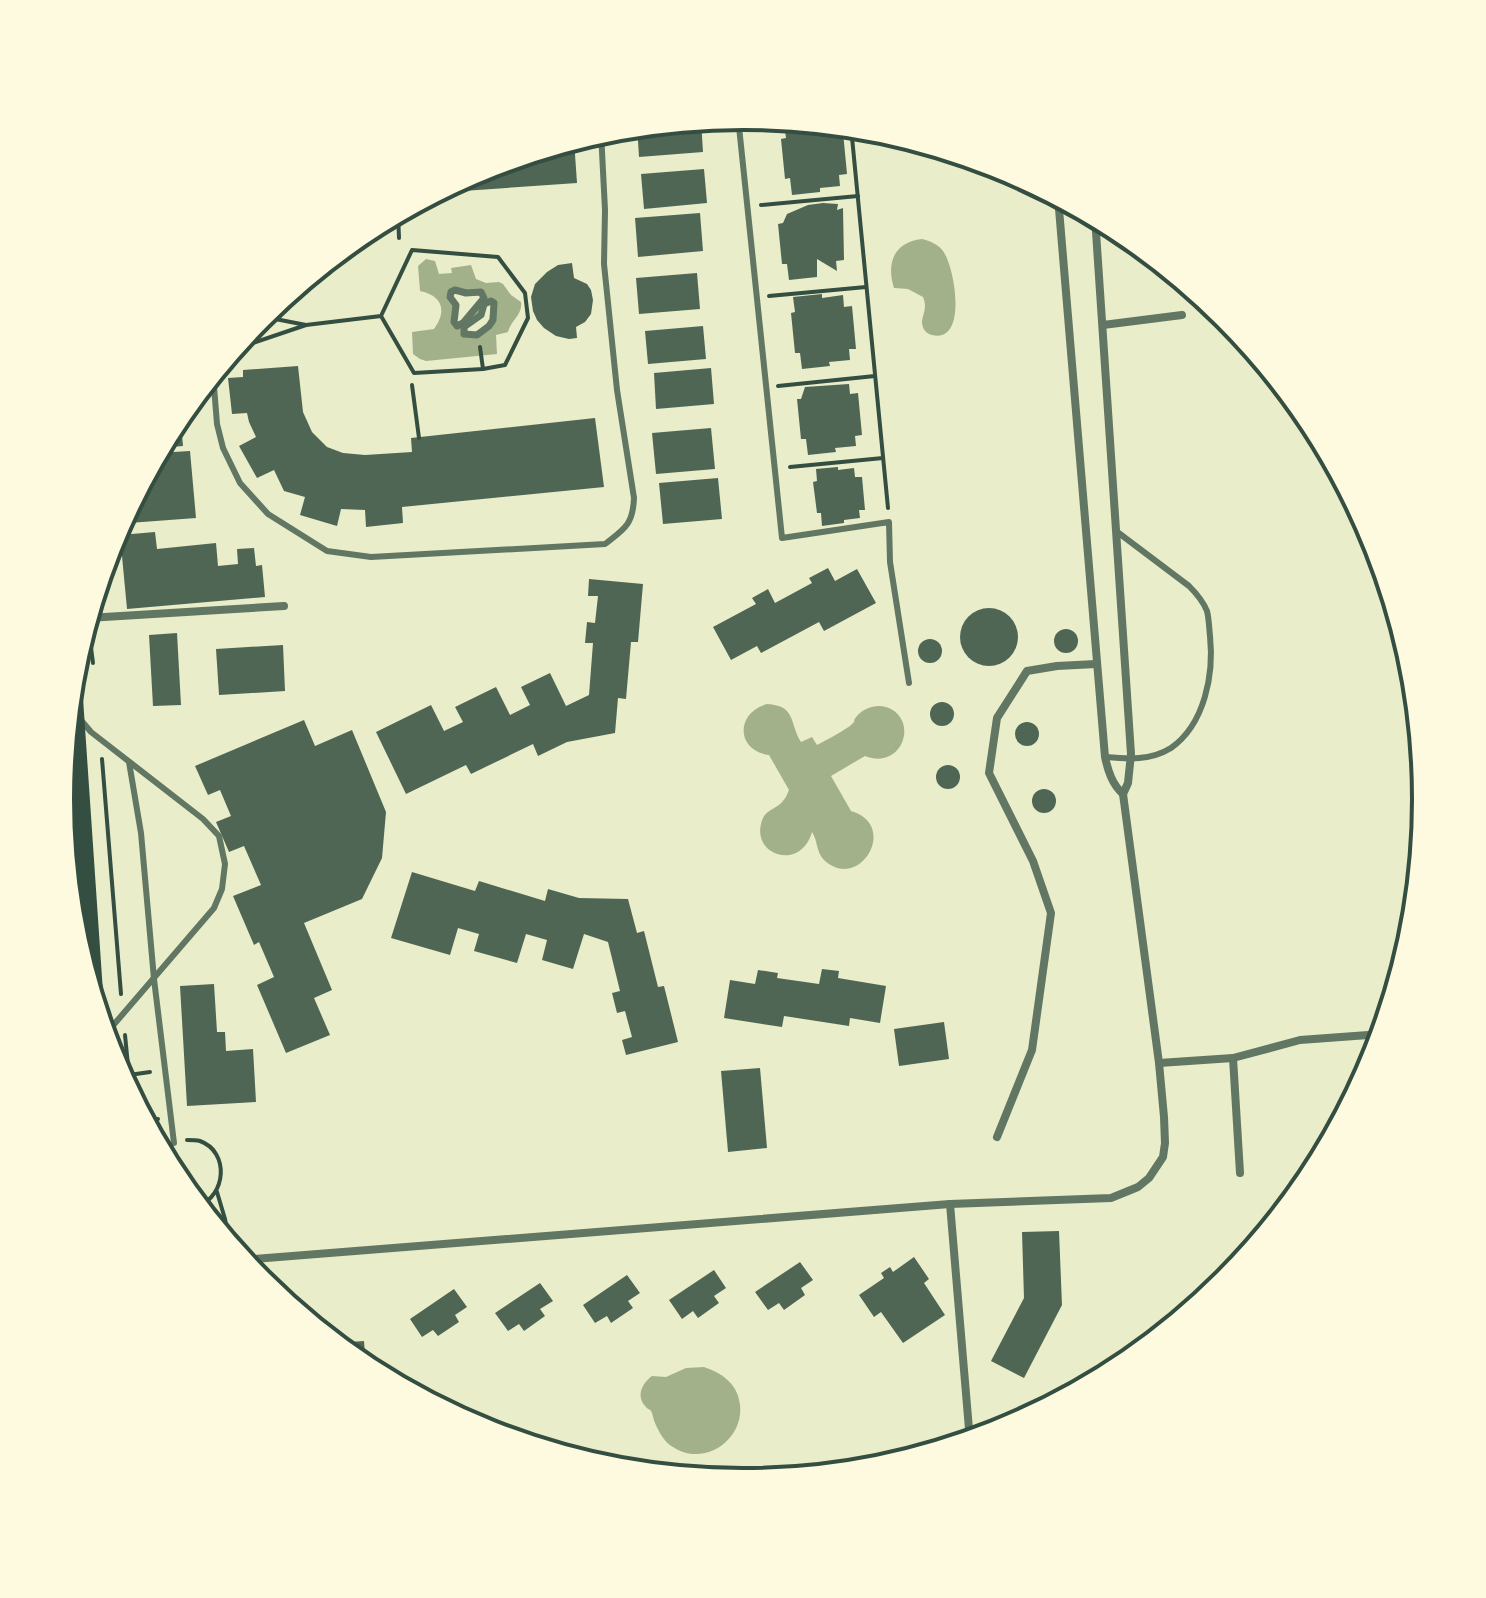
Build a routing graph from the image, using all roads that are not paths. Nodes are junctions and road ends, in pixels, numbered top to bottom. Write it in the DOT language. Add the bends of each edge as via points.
graph roads {
  1 [pos="739,130"];
  2 [pos="602,145"];
  3 [pos="1059,210"];
  4 [pos="1096,231"];
  5 [pos="483,309"];
  6 [pos="1182,315"];
  7 [pos="463,323"];
  8 [pos="1103,325"];
  9 [pos="214,389"];
  10 [pos="1116,531"];
  11 [pos="284,606"];
  12 [pos="100,617"];
  13 [pos="1096,664"];
  14 [pos="909,683"];
  15 [pos="79,719"];
  16 [pos="78,730"];
  17 [pos="1105,757"];
  18 [pos="1130,759"];
  19 [pos="129,762"];
  20 [pos="1123,794"];
  21 [pos="92,953"];
  22 [pos="154,979"];
  23 [pos="114,1025"];
  24 [pos="1368,1035"];
  25 [pos="1233,1058"];
  26 [pos="1159,1063"];
  27 [pos="997,1137"];
  28 [pos="174,1143"];
  29 [pos="1240,1173"];
  30 [pos="950,1204"];
  31 [pos="258,1259"];
  32 [pos="969,1428"];
  1 -- 14 [label="lane" via="782,538 889,522"];
  2 -- 9 [label="lane" via="604,264 634,498 626,528 605,544 371,557 327,551 268,514 240,483 223,448"];
  3 -- 13 [label="street"];
  4 -- 8 [label="street"];
  5 -- 5 [label="street" via="485,302 494,303 489,326 477,335 464,334 464,327"];
  6 -- 8 [label="street"];
  7 -- 7 [label="street" via="484,298 481,292 451,292 454,322"];
  8 -- 10 [label="street"];
  10 -- 18 [label="street"];
  10 -- 18 [label="lane" via="1196,594 1208,614 1212,656 1206,693 1188,731 1169,749"];
  11 -- 12 [label="street"];
  13 -- 17 [label="street"];
  13 -- 27 [label="street" via="1027,671 997,718 989,773 1033,861 1051,913 1032,1050"];
  15 -- 19 [label="lane"];
  16 -- 21 [label="main road"];
  17 -- 18 [label="lane"];
  17 -- 20 [label="street"];
  18 -- 20 [label="street"];
  19 -- 22 [label="lane"];
  19 -- 22 [label="lane" via="219,836 225,864 214,908"];
  20 -- 26 [label="street"];
  22 -- 23 [label="lane"];
  22 -- 28 [label="lane"];
  24 -- 25 [label="street" via="1300,1040"];
  25 -- 26 [label="street"];
  25 -- 29 [label="street"];
  26 -- 30 [label="street" via="1163,1157 1138,1187 1111,1198"];
  30 -- 31 [label="street"];
  30 -- 32 [label="street"];
}
